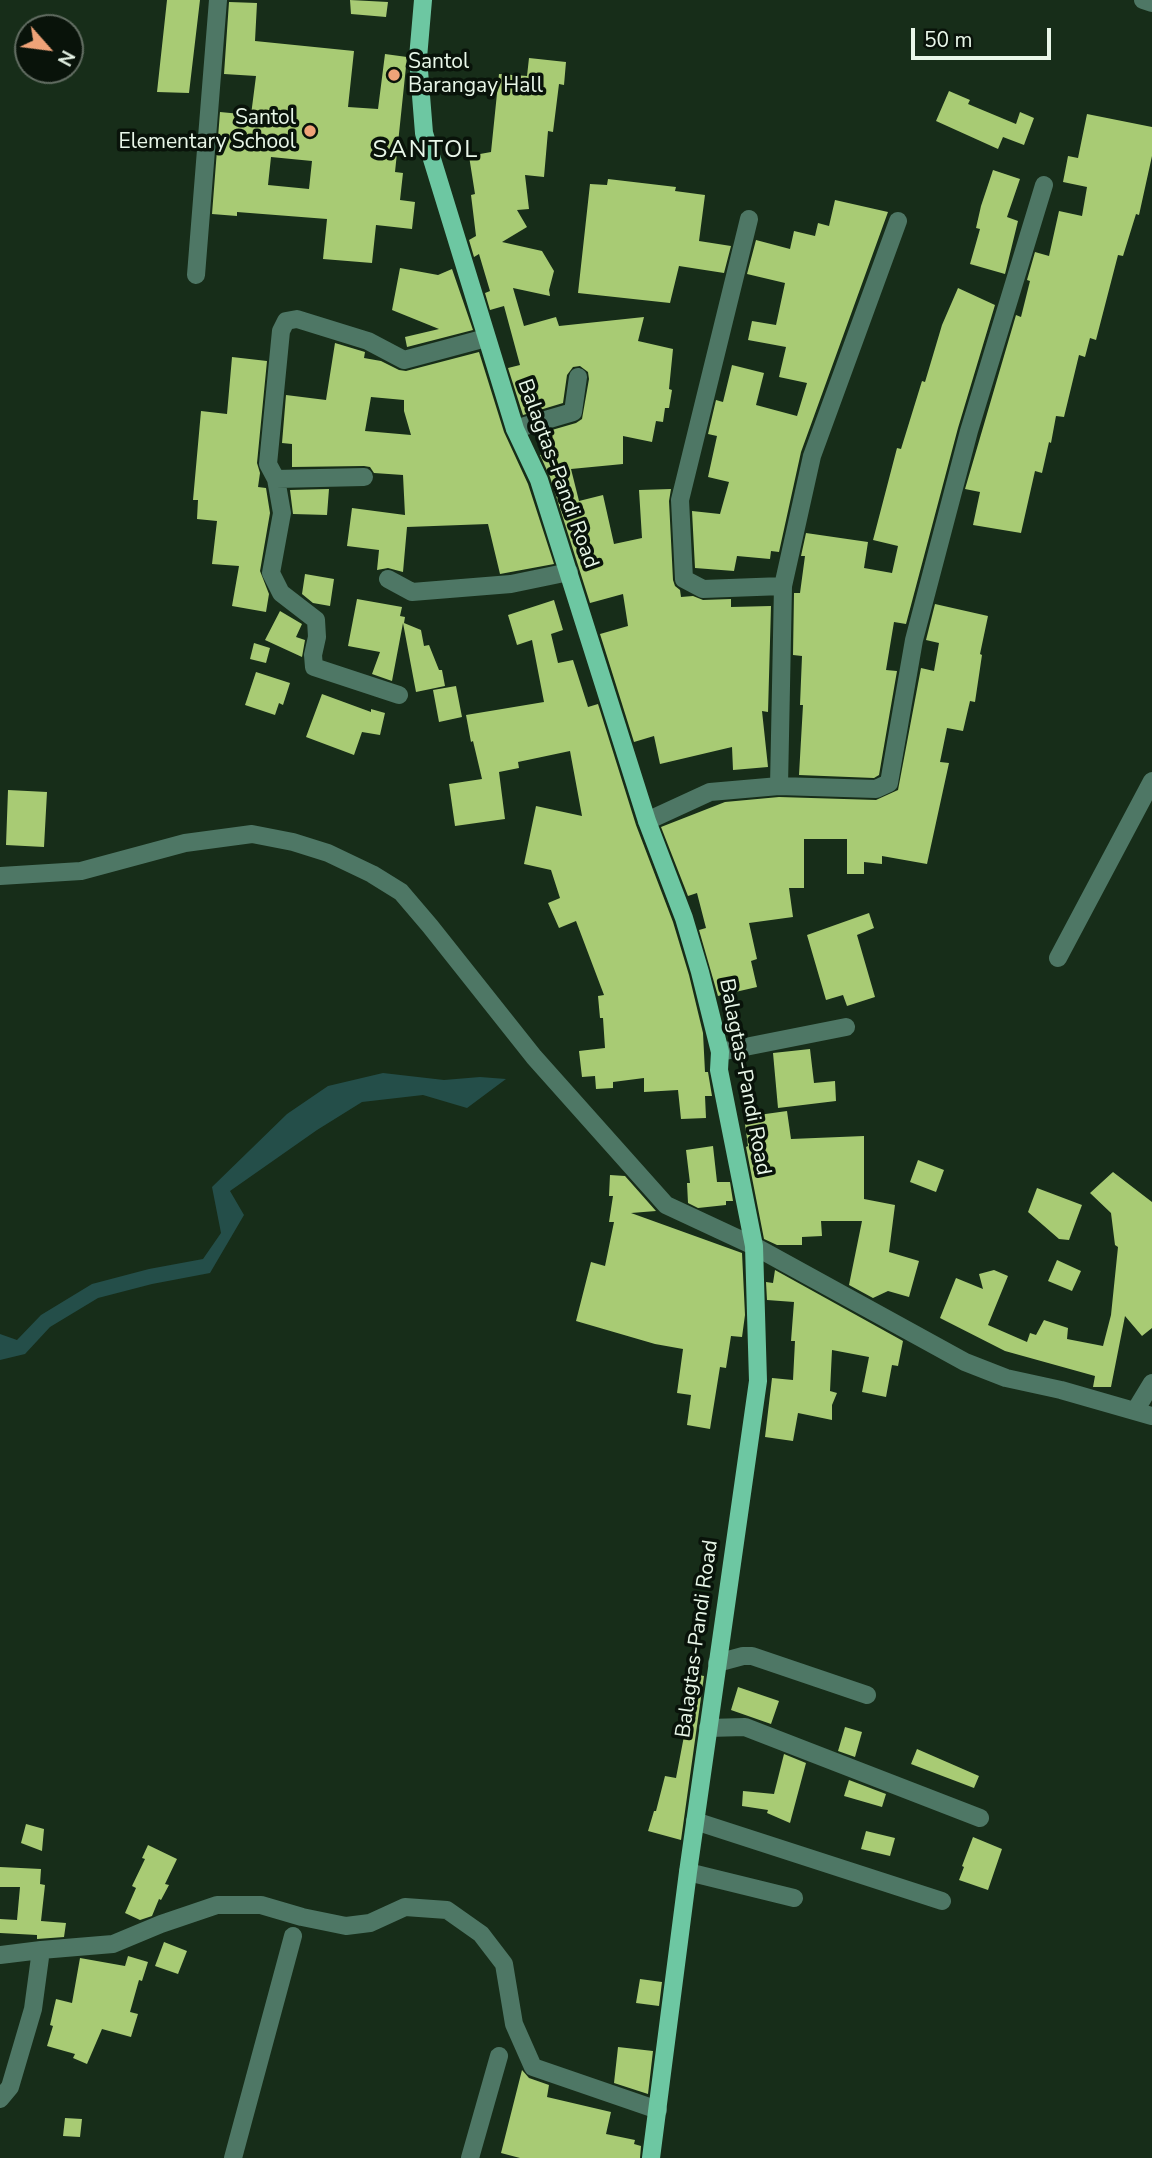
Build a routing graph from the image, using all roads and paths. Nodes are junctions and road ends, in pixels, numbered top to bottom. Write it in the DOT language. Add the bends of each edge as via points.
graph roads {
  1 [pos="218,0"];
  2 [pos="423,0"];
  3 [pos="1143,0"];
  4 [pos="1152,3"];
  5 [pos="1044,185"];
  6 [pos="749,219"];
  7 [pos="898,220"];
  8 [pos="195,275"];
  9 [pos="486,338"];
  10 [pos="578,377"];
  11 [pos="515,429"];
  12 [pos="364,477"];
  13 [pos="276,479"];
  14 [pos="569,572"];
  15 [pos="388,579"];
  16 [pos="783,586"];
  17 [pos="399,695"];
  18 [pos="1152,781"];
  19 [pos="779,786"];
  20 [pos="647,821"];
  21 [pos="0,876"];
  22 [pos="1058,958"];
  23 [pos="846,1027"];
  24 [pos="720,1052"];
  25 [pos="754,1246"];
  26 [pos="1152,1382"];
  27 [pos="1144,1414"];
  28 [pos="717,1663"];
  29 [pos="867,1695"];
  30 [pos="708,1728"];
  31 [pos="980,1818"];
  32 [pos="695,1821"];
  33 [pos="688,1872"];
  34 [pos="794,1898"];
  35 [pos="942,1901"];
  36 [pos="293,1936"];
  37 [pos="41,1950"];
  38 [pos="0,1955"];
  39 [pos="499,2056"];
  40 [pos="0,2099"];
  41 [pos="658,2110"];
  42 [pos="233,2158"];
  43 [pos="470,2158"];
  44 [pos="651,2158"];
  1 -- 8 [label="street"];
  2 -- 9 [label="main road, Balagtas-Pandi Road" via="418,58 424,133"];
  3 -- 4 [label="street"];
  5 -- 19 [label="street" via="969,431 918,627 889,783 876,789"];
  6 -- 16 [label="street" via="680,500 684,579 704,589"];
  7 -- 16 [label="street" via="812,456"];
  9 -- 11 [label="main road, Balagtas-Pandi Road"];
  9 -- 13 [label="street" via="404,360 368,341 297,319 286,321 281,331 268,464"];
  10 -- 11 [label="street" via="573,412"];
  11 -- 14 [label="main road, Balagtas-Pandi Road" via="539,480"];
  12 -- 13 [label="street"];
  13 -- 17 [label="street" via="282,513 271,573 281,593 316,620 314,667"];
  14 -- 15 [label="street" via="511,584 412,592"];
  14 -- 20 [label="main road, Balagtas-Pandi Road"];
  16 -- 19 [label="street"];
  18 -- 22 [label="street"];
  19 -- 20 [label="street" via="710,792"];
  20 -- 24 [label="main road, Balagtas-Pandi Road" via="684,918"];
  21 -- 25 [label="street" via="81,871 185,843 252,834 328,853 372,874 401,892 534,1057 666,1205"];
  23 -- 24 [label="street"];
  24 -- 25 [label="main road, Balagtas-Pandi Road" via="719,1070"];
  25 -- 27 [label="street" via="965,1362 1006,1378"];
  25 -- 28 [label="main road, Balagtas-Pandi Road" via="758,1381"];
  26 -- 27 [label="street"];
  28 -- 29 [label="street" via="752,1656"];
  28 -- 30 [label="main road, Balagtas-Pandi Road"];
  30 -- 31 [label="street" via="744,1727"];
  30 -- 32 [label="main road, Balagtas-Pandi Road"];
  32 -- 33 [label="main road, Balagtas-Pandi Road"];
  32 -- 35 [label="street"];
  33 -- 34 [label="street"];
  33 -- 41 [label="main road, Balagtas-Pandi Road"];
  36 -- 42 [label="street"];
  37 -- 38 [label="street"];
  37 -- 40 [label="street" via="33,2009 10,2087"];
  37 -- 41 [label="street" via="113,1944 217,1905 261,1905 346,1926 370,1923 405,1907 447,1910 481,1934 503,1964 514,2024 533,2067"];
  39 -- 43 [label="street"];
  41 -- 44 [label="main road, Balagtas-Pandi Road"];
}
